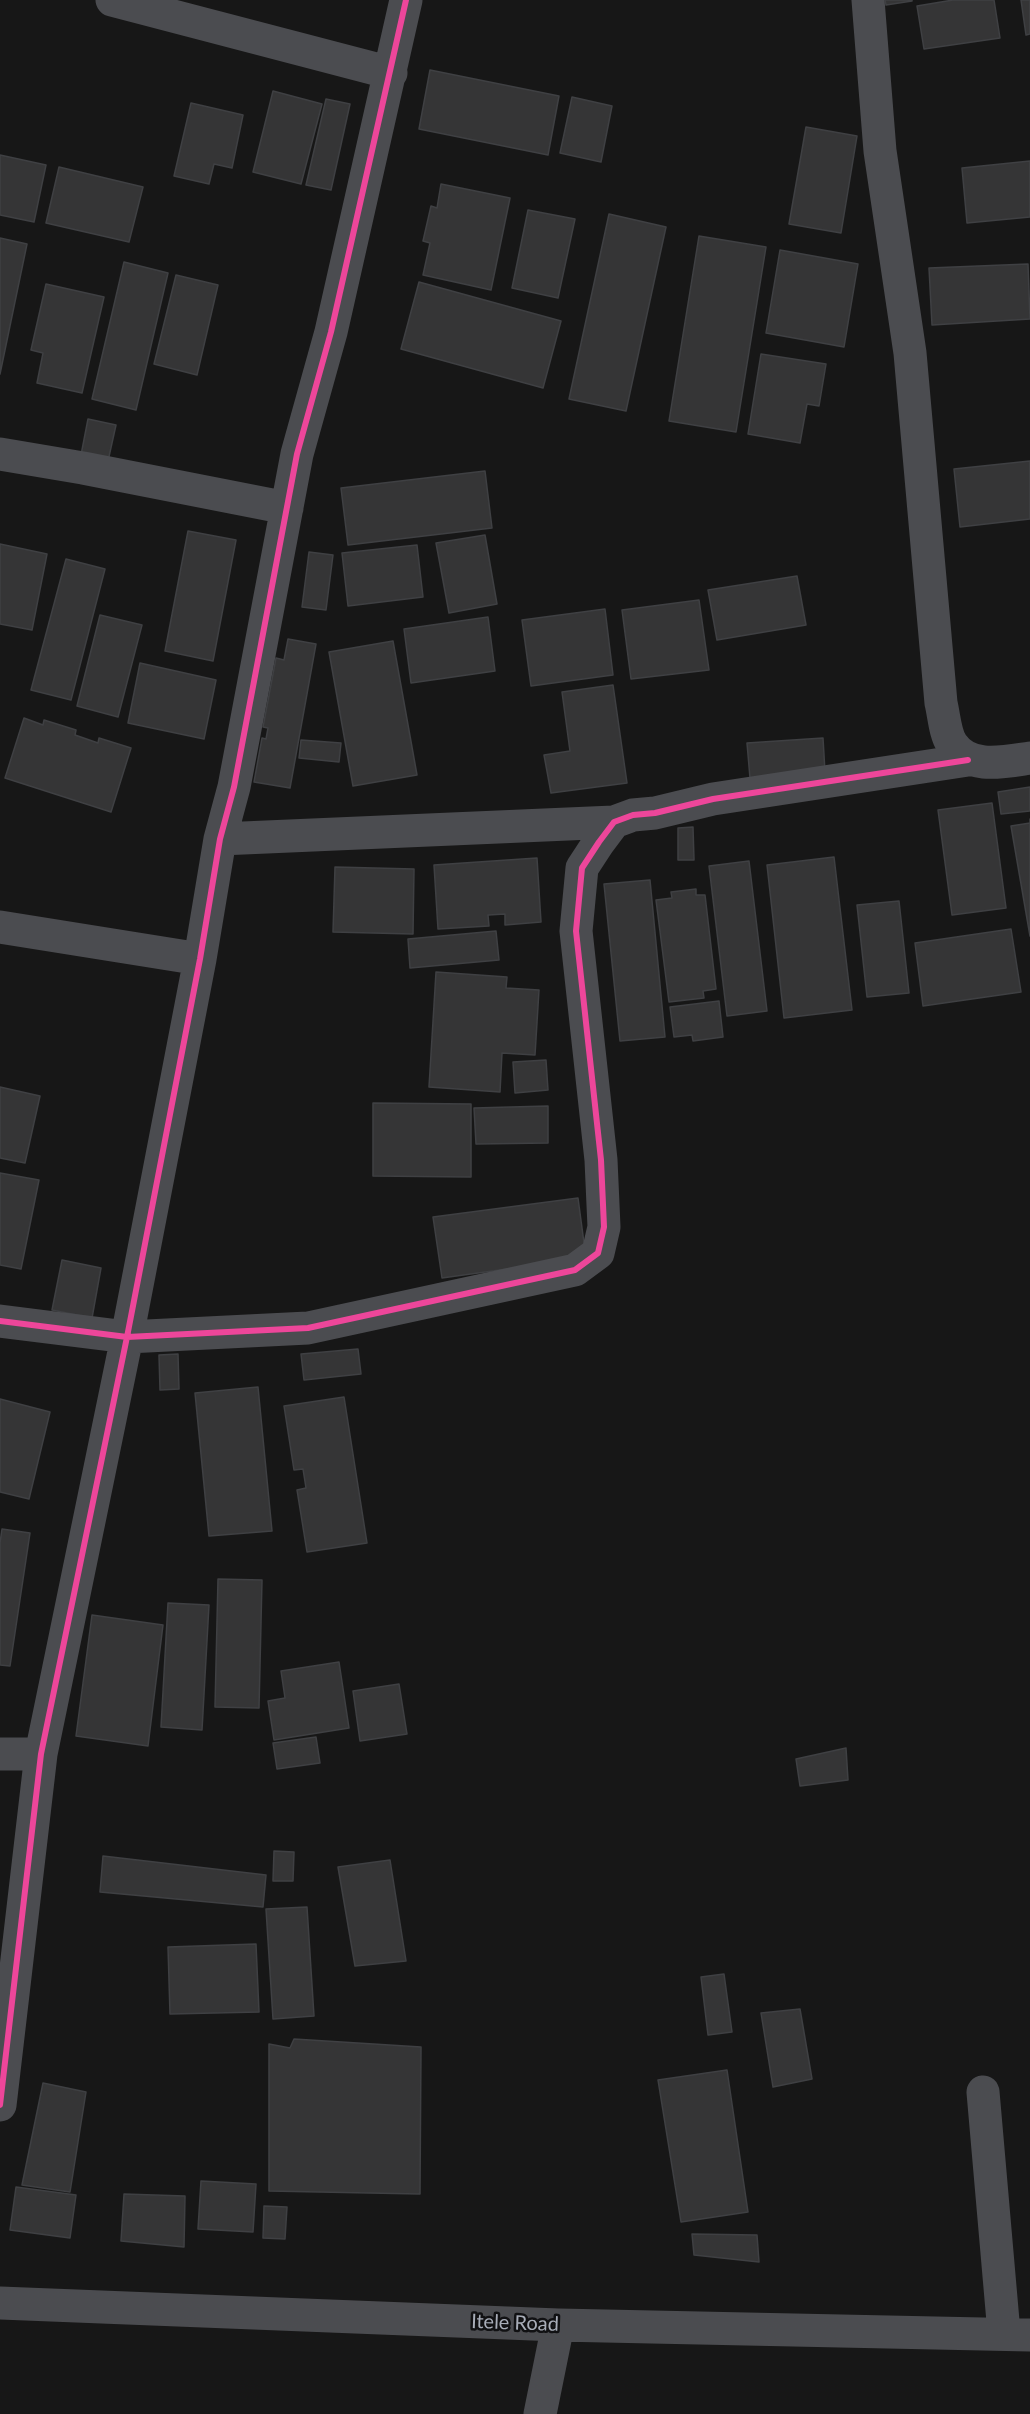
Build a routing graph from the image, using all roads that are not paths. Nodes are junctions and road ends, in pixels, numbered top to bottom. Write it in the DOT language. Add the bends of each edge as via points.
graph roads {
  1 [pos="112,0"];
  2 [pos="406,0"];
  3 [pos="868,0"];
  4 [pos="391,73"];
  5 [pos="0,454"];
  6 [pos="287,508"];
  7 [pos="1030,758"];
  8 [pos="968,760"];
  9 [pos="614,822"];
  10 [pos="220,839"];
  11 [pos="0,927"];
  12 [pos="200,959"];
  13 [pos="0,1321"];
  14 [pos="127,1337"];
  15 [pos="0,1754"];
  16 [pos="41,1754"];
  17 [pos="983,2092"];
  18 [pos="0,2105"];
  19 [pos="0,2303"];
  20 [pos="558,2325"];
  21 [pos="1017,2334"];
  22 [pos="540,2414"];
  1 -- 4 [label="street"];
  2 -- 4 [label="street"];
  3 -- 8 [label="street" via="880,151 910,353 941,703 951,743"];
  4 -- 6 [label="street"];
  5 -- 6 [label="street"];
  6 -- 10 [label="street" via="234,787"];
  7 -- 8 [label="street" via="999,763"];
  8 -- 9 [label="street" via="713,799"];
  9 -- 10 [label="street"];
  9 -- 14 [label="street" via="582,868 576,931 601,1160 604,1227 598,1253 575,1270 308,1328"];
  10 -- 12 [label="street"];
  11 -- 12 [label="street"];
  12 -- 14 [label="street"];
  13 -- 14 [label="street"];
  14 -- 16 [label="street"];
  15 -- 16 [label="street"];
  16 -- 18 [label="street"];
  17 -- 21 [label="street"];
  19 -- 20 [label="street, Itele Road"];
  20 -- 21 [label="street, Itele Road"];
  20 -- 22 [label="street"];
}
